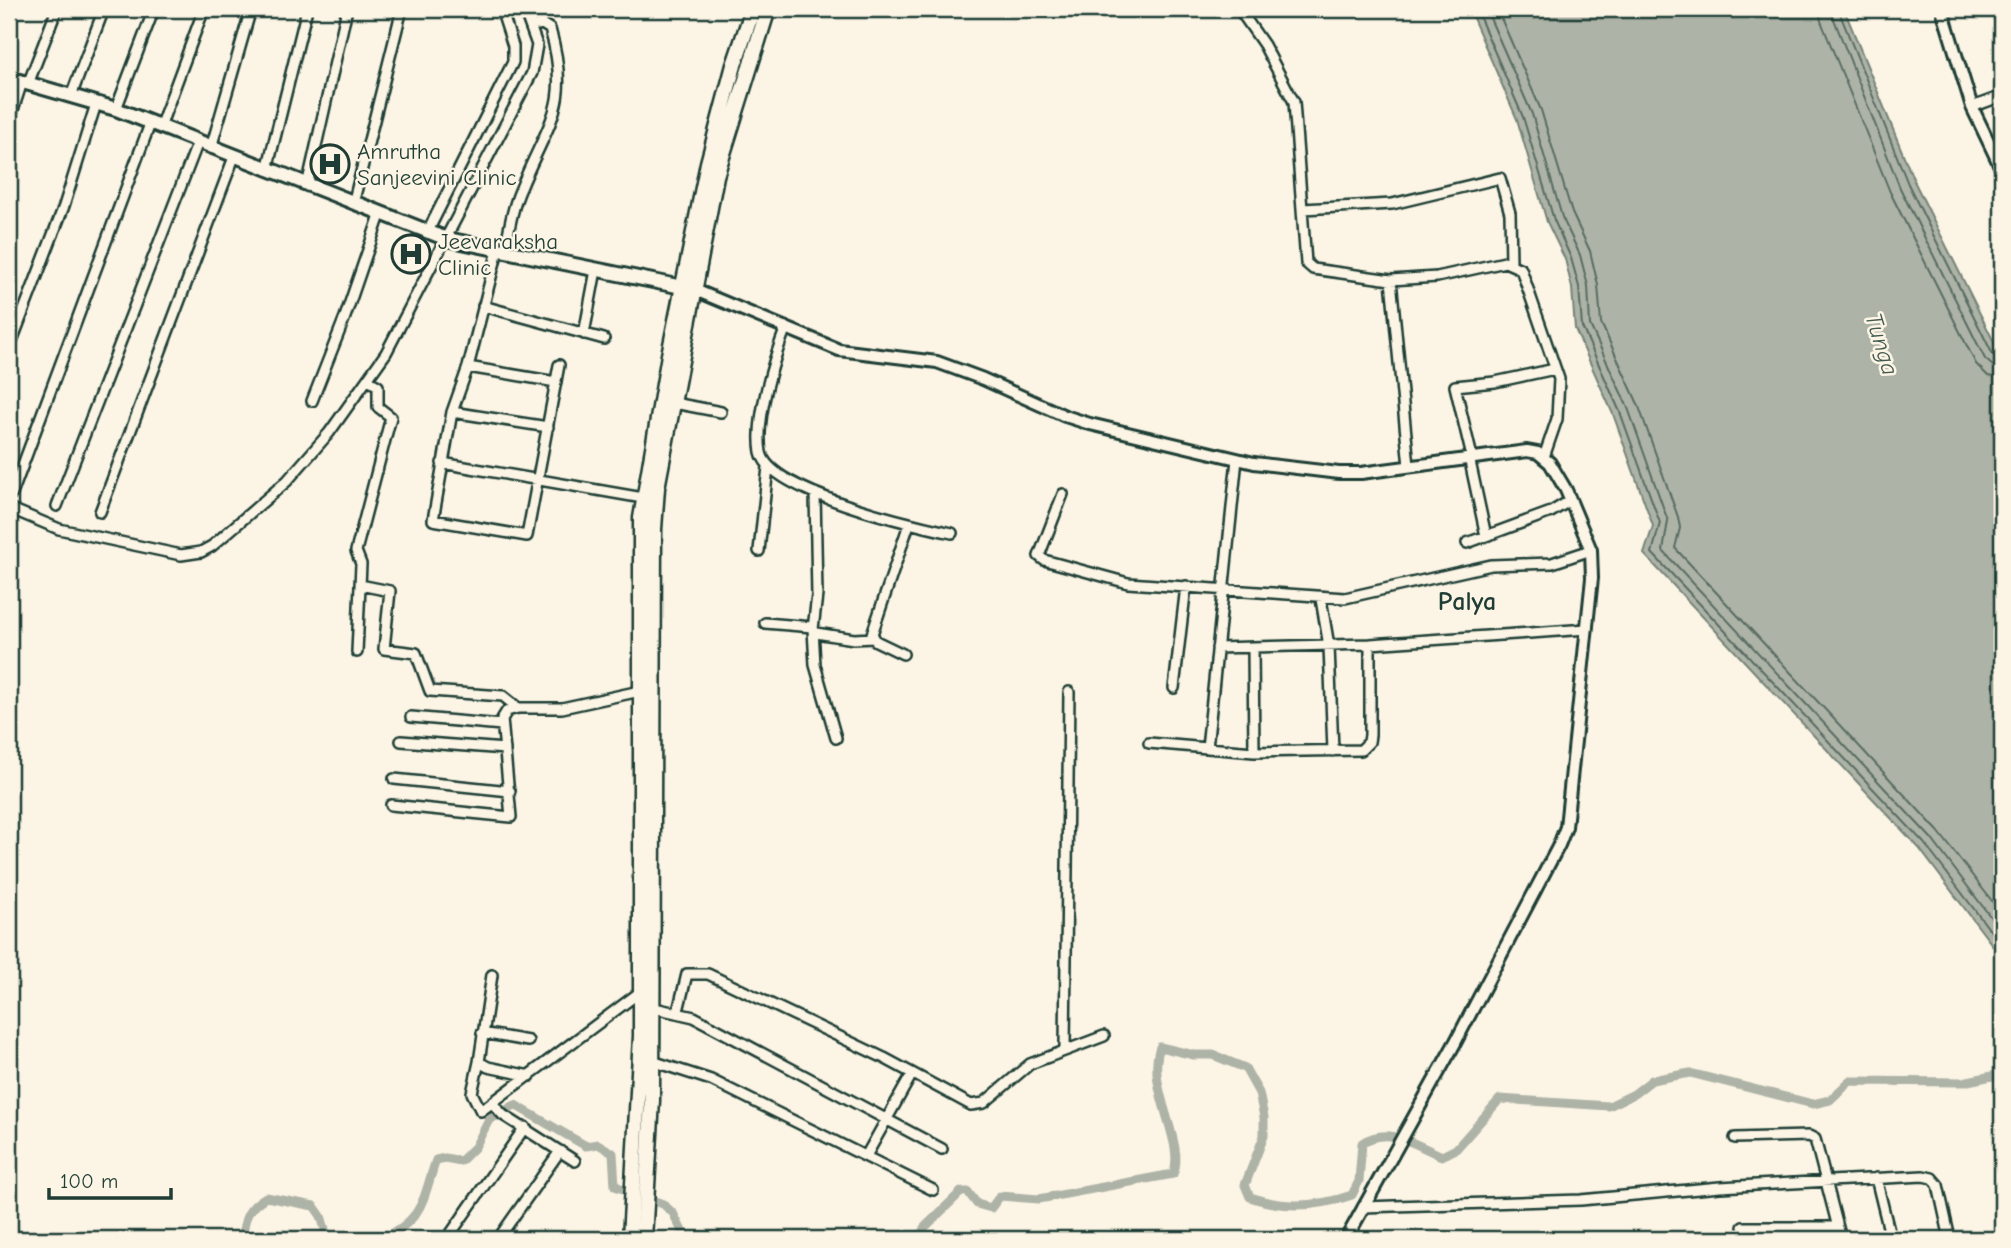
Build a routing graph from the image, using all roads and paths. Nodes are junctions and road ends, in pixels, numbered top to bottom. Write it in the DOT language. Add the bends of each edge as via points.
graph roads {
  1 [pos="57,9"];
  2 [pos="104,9"];
  3 [pos="155,9"];
  4 [pos="204,9"];
  5 [pos="251,9"];
  6 [pos="307,9"];
  7 [pos="347,9"];
  8 [pos="402,9"];
  9 [pos="501,9"];
  10 [pos="524,9"];
  11 [pos="753,9"];
  12 [pos="768,9"];
  13 [pos="1239,9"];
  14 [pos="1942,9"];
  15 [pos="532,26"];
  16 [pos="20,81"];
  17 [pos="71,96"];
  18 [pos="2002,96"];
  19 [pos="96,104"];
  20 [pos="1972,107"];
  21 [pos="116,109"];
  22 [pos="9,122"];
  23 [pos="155,125"];
  24 [pos="198,142"];
  25 [pos="211,148"];
  26 [pos="234,157"];
  27 [pos="267,170"];
  28 [pos="2002,170"];
  29 [pos="307,186"];
  30 [pos="353,204"];
  31 [pos="1303,209"];
  32 [pos="380,215"];
  33 [pos="438,236"];
  34 [pos="501,251"];
  35 [pos="1511,262"];
  36 [pos="596,270"];
  37 [pos="1391,281"];
  38 [pos="689,289"];
  39 [pos="482,306"];
  40 [pos="786,327"];
  41 [pos="584,334"];
  42 [pos="604,339"];
  43 [pos="9,349"];
  44 [pos="559,365"];
  45 [pos="468,367"];
  46 [pos="1555,369"];
  47 [pos="368,380"];
  48 [pos="556,382"];
  49 [pos="312,401"];
  50 [pos="674,403"];
  51 [pos="452,412"];
  52 [pos="720,412"];
  53 [pos="548,426"];
  54 [pos="1470,457"];
  55 [pos="1544,457"];
  56 [pos="1237,459"];
  57 [pos="442,463"];
  58 [pos="1409,466"];
  59 [pos="768,467"];
  60 [pos="538,479"];
  61 [pos="815,493"];
  62 [pos="12,494"];
  63 [pos="1063,494"];
  64 [pos="643,498"];
  65 [pos="1571,500"];
  66 [pos="57,506"];
  67 [pos="9,508"];
  68 [pos="100,512"];
  69 [pos="909,524"];
  70 [pos="952,533"];
  71 [pos="1486,536"];
  72 [pos="1467,543"];
  73 [pos="1591,550"];
  74 [pos="759,551"];
  75 [pos="360,585"];
  76 [pos="1186,586"];
  77 [pos="1224,591"];
  78 [pos="1321,598"];
  79 [pos="765,624"];
  80 [pos="813,628"];
  81 [pos="1587,629"];
  82 [pos="873,638"];
  83 [pos="1370,644"];
  84 [pos="1329,646"];
  85 [pos="1217,648"];
  86 [pos="1253,648"];
  87 [pos="357,652"];
  88 [pos="903,654"];
  89 [pos="1174,688"];
  90 [pos="640,691"];
  91 [pos="1069,692"];
  92 [pos="518,708"];
  93 [pos="411,717"];
  94 [pos="502,725"];
  95 [pos="836,738"];
  96 [pos="401,741"];
  97 [pos="1149,743"];
  98 [pos="1207,748"];
  99 [pos="505,749"];
  100 [pos="1333,751"];
  101 [pos="1254,752"];
  102 [pos="394,779"];
  103 [pos="510,791"];
  104 [pos="391,805"];
  105 [pos="492,975"];
  106 [pos="644,1001"];
  107 [pos="678,1011"];
  108 [pos="482,1033"];
  109 [pos="1104,1036"];
  110 [pos="528,1041"];
  111 [pos="1065,1048"];
  112 [pos="652,1061"];
  113 [pos="479,1062"];
  114 [pos="912,1074"];
  115 [pos="530,1076"];
  116 [pos="498,1109"];
  117 [pos="887,1118"];
  118 [pos="525,1127"];
  119 [pos="1735,1138"];
  120 [pos="942,1149"];
  121 [pos="560,1151"];
  122 [pos="866,1156"];
  123 [pos="575,1161"];
  124 [pos="640,1176"];
  125 [pos="1876,1178"];
  126 [pos="1826,1180"];
  127 [pos="933,1190"];
  128 [pos="1363,1207"];
  129 [pos="639,1212"];
  130 [pos="1743,1227"];
  131 [pos="1838,1227"];
  132 [pos="447,1239"];
  133 [pos="498,1239"];
  134 [pos="630,1239"];
  135 [pos="644,1239"];
  136 [pos="1346,1239"];
  137 [pos="1841,1239"];
  138 [pos="1891,1239"];
  139 [pos="1950,1239"];
  1 -- 16 [label="street"];
  2 -- 17 [label="street"];
  3 -- 21 [label="street"];
  4 -- 23 [label="street"];
  5 -- 25 [label="street"];
  6 -- 27 [label="street"];
  7 -- 29 [label="street"];
  8 -- 30 [label="street"];
  9 -- 33 [label="street" via="513,46 513,62"];
  10 -- 15 [label="street"];
  11 -- 38 [label="highway" via="710,153"];
  12 -- 38 [label="highway" via="726,138"];
  13 -- 31 [label="street" via="1294,102"];
  14 -- 20 [label="street"];
  15 -- 33 [label="street" via="537,45 532,74"];
  15 -- 34 [label="street" via="542,24 550,29 558,72 557,103 550,129 520,190"];
  16 -- 17 [label="main road"];
  16 -- 22 [label="street"];
  17 -- 19 [label="main road"];
  18 -- 20 [label="street"];
  19 -- 21 [label="main road"];
  19 -- 43 [label="street" via="64,206"];
  20 -- 28 [label="street"];
  21 -- 23 [label="main road"];
  23 -- 24 [label="main road"];
  23 -- 62 [label="street"];
  24 -- 25 [label="main road"];
  24 -- 66 [label="street"];
  25 -- 26 [label="main road"];
  26 -- 27 [label="main road"];
  26 -- 68 [label="street"];
  27 -- 29 [label="main road"];
  29 -- 30 [label="main road"];
  30 -- 32 [label="main road"];
  31 -- 35 [label="street" via="1392,204 1500,178 1510,213"];
  31 -- 37 [label="street" via="1308,266"];
  32 -- 33 [label="main road"];
  32 -- 49 [label="street"];
  33 -- 34 [label="main road"];
  33 -- 47 [label="street" via="386,353"];
  34 -- 36 [label="main road"];
  34 -- 39 [label="street"];
  35 -- 37 [label="street"];
  35 -- 46 [label="street" via="1521,269"];
  36 -- 38 [label="main road"];
  36 -- 41 [label="street"];
  37 -- 58 [label="street"];
  38 -- 40 [label="street"];
  38 -- 50 [label="highway"];
  38 -- 64 [label="highway"];
  39 -- 41 [label="street"];
  39 -- 45 [label="street"];
  40 -- 56 [label="street" via="839,349 937,362 1065,416"];
  40 -- 59 [label="street" via="772,364 761,435 761,452"];
  41 -- 42 [label="street"];
  44 -- 48 [label="street"];
  45 -- 48 [label="street"];
  45 -- 51 [label="street"];
  46 -- 54 [label="street" via="1456,385"];
  46 -- 55 [label="street" via="1560,393 1557,419"];
  47 -- 67 [label="street" via="288,481 201,552 181,555 59,529"];
  47 -- 75 [label="street" via="378,386 378,407 391,417 356,551"];
  48 -- 53 [label="street"];
  50 -- 52 [label="street"];
  50 -- 106 [label="highway" via="654,528"];
  51 -- 53 [label="street"];
  51 -- 57 [label="street"];
  53 -- 60 [label="street"];
  54 -- 55 [label="street" via="1527,451"];
  54 -- 58 [label="street"];
  54 -- 71 [label="street"];
  55 -- 65 [label="street"];
  56 -- 58 [label="street" via="1339,473"];
  56 -- 77 [label="street"];
  57 -- 60 [label="street"];
  57 -- 60 [label="street" via="432,519 500,533 527,536"];
  59 -- 61 [label="street"];
  59 -- 74 [label="street"];
  60 -- 64 [label="street"];
  61 -- 69 [label="street"];
  61 -- 80 [label="street" via="817,595"];
  63 -- 76 [label="street" via="1040,551 1044,560 1128,583"];
  64 -- 90 [label="highway"];
  65 -- 71 [label="street"];
  65 -- 73 [label="street"];
  69 -- 70 [label="street"];
  69 -- 82 [label="street" via="872,628"];
  71 -- 72 [label="street"];
  73 -- 78 [label="street" via="1547,564 1492,565 1357,597"];
  73 -- 81 [label="street"];
  75 -- 87 [label="street"];
  75 -- 92 [label="street" via="390,591 384,649 416,653 430,691 503,696"];
  76 -- 77 [label="street"];
  76 -- 89 [label="street"];
  77 -- 78 [label="street"];
  77 -- 85 [label="street"];
  78 -- 84 [label="street"];
  79 -- 80 [label="street"];
  80 -- 82 [label="street" via="816,633"];
  80 -- 95 [label="street" via="815,664"];
  81 -- 83 [label="street"];
  81 -- 128 [label="street" via="1567,814 1559,845"];
  82 -- 88 [label="street"];
  83 -- 84 [label="street"];
  83 -- 100 [label="street" via="1369,742 1361,750"];
  84 -- 86 [label="street"];
  84 -- 100 [label="street"];
  85 -- 86 [label="street"];
  85 -- 98 [label="street"];
  86 -- 101 [label="street"];
  90 -- 92 [label="street" via="562,708"];
  90 -- 106 [label="highway"];
  91 -- 111 [label="street"];
  92 -- 94 [label="street" via="503,715"];
  93 -- 94 [label="street"];
  94 -- 99 [label="street"];
  96 -- 99 [label="street"];
  97 -- 98 [label="street"];
  98 -- 101 [label="street"];
  99 -- 103 [label="street"];
  100 -- 101 [label="street"];
  102 -- 103 [label="street"];
  103 -- 104 [label="street" via="511,817"];
  105 -- 108 [label="street"];
  106 -- 107 [label="street"];
  106 -- 112 [label="highway"];
  106 -- 115 [label="street"];
  106 -- 124 [label="highway"];
  107 -- 114 [label="street" via="687,974 708,974"];
  107 -- 117 [label="street"];
  108 -- 110 [label="street"];
  108 -- 113 [label="street"];
  109 -- 111 [label="street"];
  111 -- 114 [label="street" via="1030,1064 980,1105 964,1102"];
  112 -- 122 [label="street" via="711,1080"];
  112 -- 124 [label="highway"];
  113 -- 115 [label="street"];
  113 -- 116 [label="street" via="474,1099 481,1111"];
  114 -- 117 [label="street"];
  115 -- 116 [label="street"];
  116 -- 118 [label="street"];
  117 -- 120 [label="street"];
  117 -- 122 [label="street"];
  118 -- 121 [label="street"];
  118 -- 132 [label="street"];
  119 -- 126 [label="street" via="1813,1137"];
  121 -- 123 [label="street"];
  121 -- 133 [label="street"];
  122 -- 127 [label="street"];
  124 -- 129 [label="highway"];
  125 -- 126 [label="street"];
  125 -- 138 [label="street"];
  125 -- 139 [label="street" via="1932,1178 1938,1185"];
  126 -- 128 [label="street" via="1581,1200"];
  126 -- 131 [label="street"];
  128 -- 136 [label="street"];
  129 -- 134 [label="highway"];
  129 -- 135 [label="highway"];
  130 -- 131 [label="street"];
  131 -- 137 [label="street"];
}
